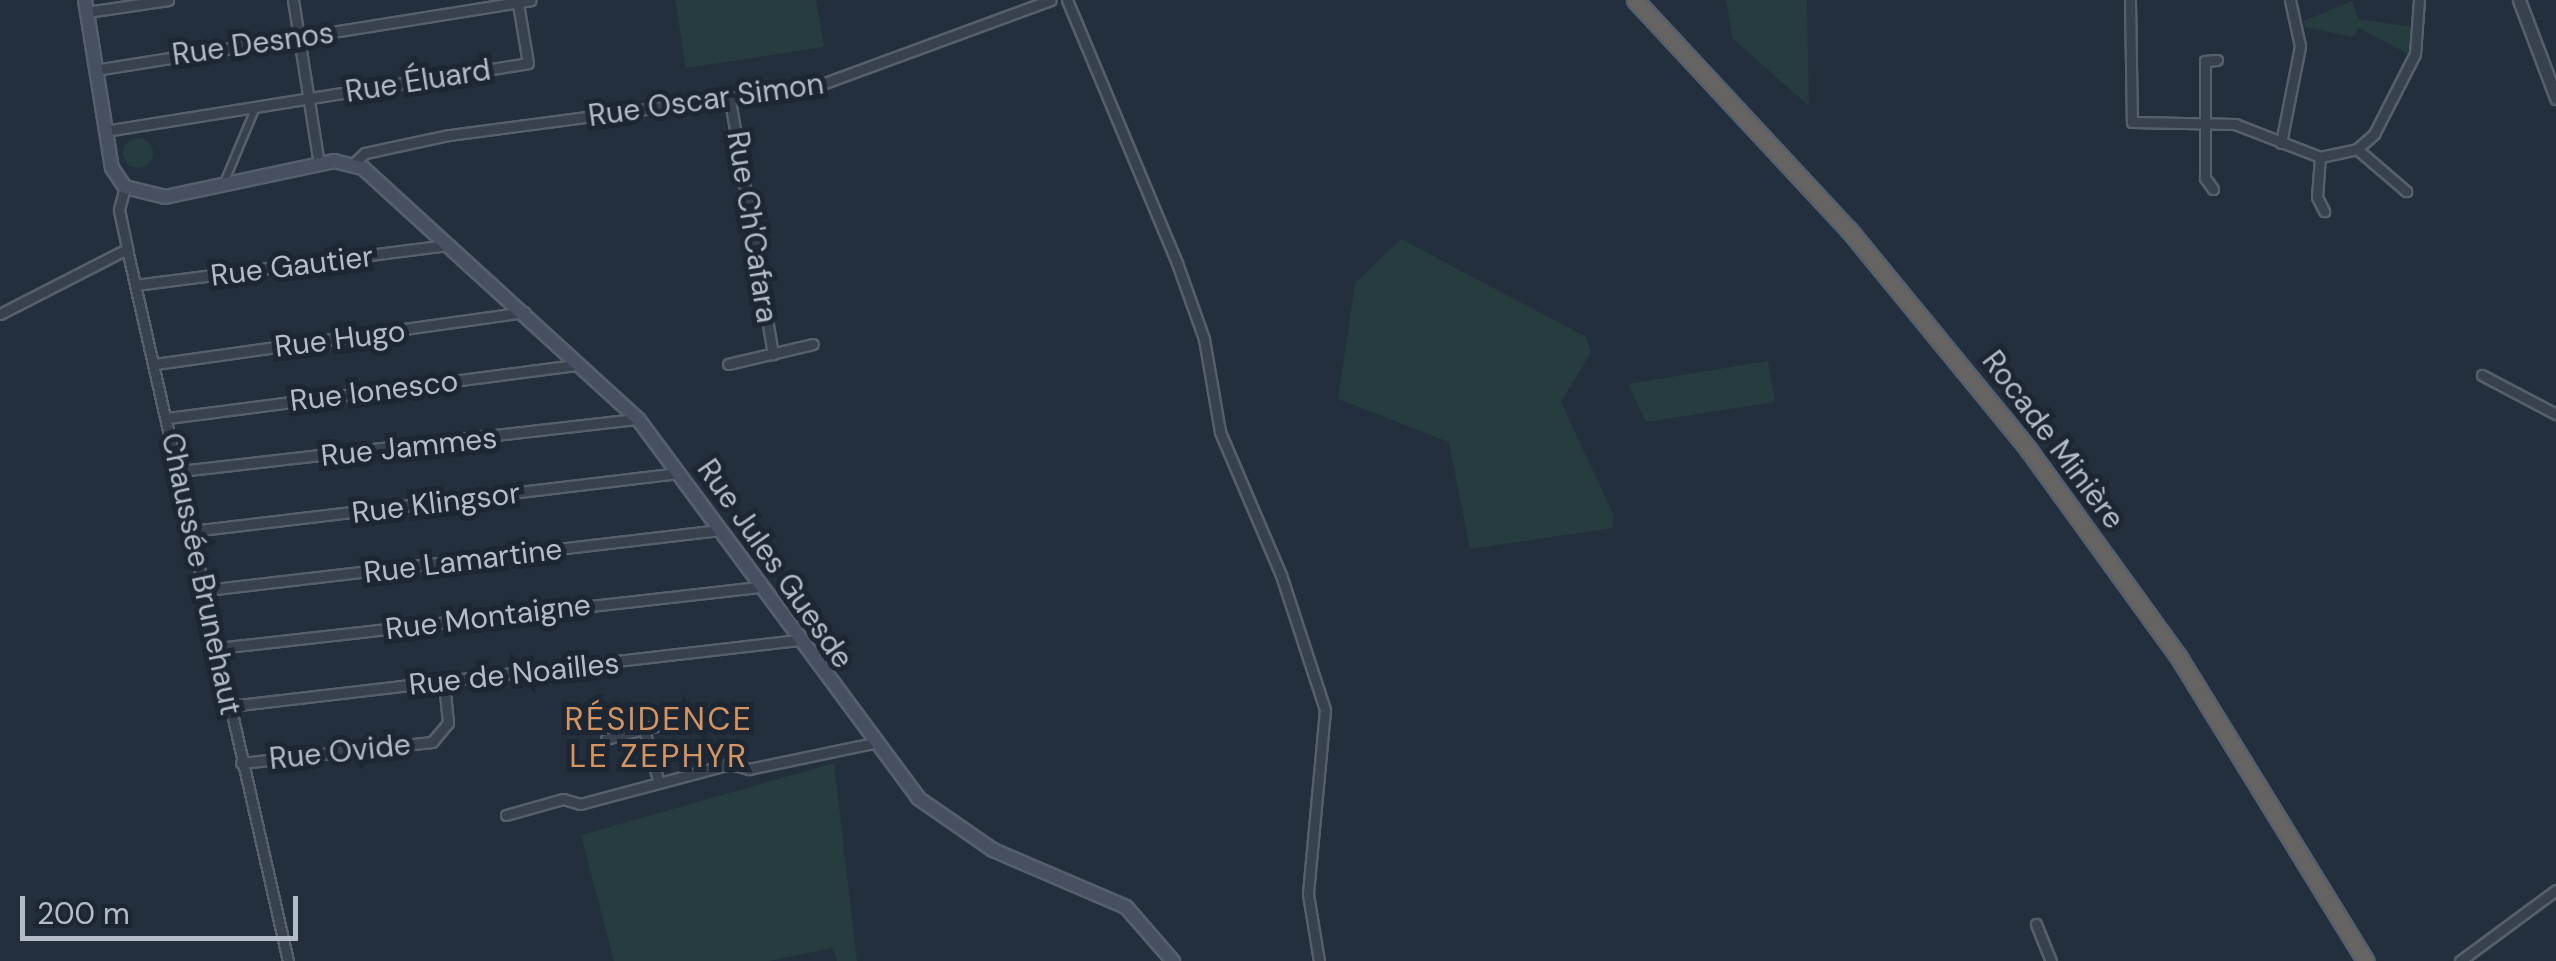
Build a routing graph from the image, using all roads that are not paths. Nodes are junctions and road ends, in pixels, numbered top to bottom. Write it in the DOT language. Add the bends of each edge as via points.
graph roads {
  1 [pos="168,0"];
  2 [pos="293,0"];
  3 [pos="1051,0"];
  4 [pos="1067,0"];
  5 [pos="1634,0"];
  6 [pos="1645,0"];
  7 [pos="2130,0"];
  8 [pos="2290,0"];
  9 [pos="2419,0"];
  10 [pos="2519,0"];
  11 [pos="530,1"];
  12 [pos="518,4"];
  13 [pos="86,6"];
  14 [pos="299,37"];
  15 [pos="2217,60"];
  16 [pos="95,70"];
  17 [pos="2556,98"];
  18 [pos="309,99"];
  19 [pos="730,100"];
  20 [pos="257,106"];
  21 [pos="2204,121"];
  22 [pos="104,131"];
  23 [pos="2280,142"];
  24 [pos="2357,149"];
  25 [pos="2320,157"];
  26 [pos="319,164"];
  27 [pos="352,164"];
  28 [pos="224,184"];
  29 [pos="125,187"];
  30 [pos="2213,189"];
  31 [pos="2406,191"];
  32 [pos="2324,211"];
  33 [pos="449,245"];
  34 [pos="127,249"];
  35 [pos="135,285"];
  36 [pos="524,312"];
  37 [pos="0,314"];
  38 [pos="813,344"];
  39 [pos="773,354"];
  40 [pos="155,364"];
  41 [pos="581,364"];
  42 [pos="728,364"];
  43 [pos="2482,375"];
  44 [pos="2556,414"];
  45 [pos="168,418"];
  46 [pos="638,419"];
  47 [pos="180,472"];
  48 [pos="680,473"];
  49 [pos="720,530"];
  50 [pos="192,531"];
  51 [pos="759,587"];
  52 [pos="206,590"];
  53 [pos="798,640"];
  54 [pos="218,648"];
  55 [pos="444,682"];
  56 [pos="230,706"];
  57 [pos="690,718"];
  58 [pos="644,730"];
  59 [pos="606,739"];
  60 [pos="872,743"];
  61 [pos="241,764"];
  62 [pos="658,783"];
  63 [pos="506,815"];
  64 [pos="2556,890"];
  65 [pos="2036,924"];
  66 [pos="288,961"];
  67 [pos="1173,961"];
  68 [pos="1319,961"];
  69 [pos="2051,961"];
  70 [pos="2369,961"];
  71 [pos="2460,961"];
  1 -- 13 [label="street"];
  2 -- 14 [label="street"];
  3 -- 19 [label="street, Rue Oscar Simon" via="848,78"];
  4 -- 68 [label="street" via="1178,262 1204,340 1220,432 1280,575 1324,710 1308,894"];
  5 -- 70 [label="highway, Rocade Minière" via="1849,230 2028,449 2178,656"];
  6 -- 70 [label="highway, Rocade Minière" via="1846,213 2042,452 2238,732"];
  7 -- 21 [label="street" via="2132,122"];
  8 -- 23 [label="street" via="2299,59"];
  9 -- 24 [label="street" via="2415,54 2374,134"];
  10 -- 17 [label="street"];
  11 -- 12 [label="street, Rue Desnos"];
  12 -- 14 [label="street, Rue Desnos"];
  12 -- 18 [label="street, Rue Éluard" via="528,63"];
  13 -- 16 [label="main road"];
  14 -- 16 [label="street, Rue Desnos"];
  14 -- 18 [label="street"];
  15 -- 21 [label="street" via="2205,61"];
  16 -- 22 [label="main road"];
  18 -- 20 [label="street"];
  18 -- 26 [label="street"];
  19 -- 27 [label="street, Rue Oscar Simon" via="449,134 365,153"];
  19 -- 39 [label="street, Rue Ch'Cafara"];
  20 -- 22 [label="street"];
  20 -- 28 [label="street"];
  21 -- 23 [label="street" via="2236,124"];
  21 -- 30 [label="street" via="2205,178"];
  22 -- 29 [label="main road" via="112,168"];
  23 -- 25 [label="street"];
  24 -- 25 [label="street"];
  24 -- 31 [label="street"];
  25 -- 32 [label="street" via="2317,198"];
  26 -- 27 [label="main road"];
  26 -- 28 [label="main road"];
  27 -- 33 [label="main road, Rue Jules Guesde"];
  28 -- 29 [label="main road" via="165,197"];
  29 -- 34 [label="street, Chaussée Brunehaut" via="119,210"];
  33 -- 35 [label="street, Rue Gautier"];
  33 -- 36 [label="main road, Rue Jules Guesde"];
  34 -- 35 [label="street, Chaussée Brunehaut"];
  34 -- 37 [label="street"];
  35 -- 40 [label="street, Chaussée Brunehaut"];
  36 -- 40 [label="street, Rue Hugo"];
  36 -- 41 [label="main road, Rue Jules Guesde"];
  38 -- 39 [label="street, Rue Ch'Cafara"];
  39 -- 42 [label="street, Rue Ch'Cafara"];
  40 -- 45 [label="street, Chaussée Brunehaut"];
  41 -- 45 [label="street, Rue Ionesco"];
  41 -- 46 [label="main road, Rue Jules Guesde"];
  43 -- 44 [label="street"];
  45 -- 47 [label="street, Chaussée Brunehaut"];
  46 -- 47 [label="street, Rue Jammes"];
  46 -- 48 [label="main road, Rue Jules Guesde"];
  47 -- 50 [label="street, Chaussée Brunehaut"];
  48 -- 49 [label="main road, Rue Jules Guesde"];
  48 -- 50 [label="street, Rue Klingsor"];
  49 -- 51 [label="main road, Rue Jules Guesde"];
  49 -- 52 [label="street, Rue Lamartine"];
  50 -- 52 [label="street, Chaussée Brunehaut"];
  51 -- 53 [label="main road, Rue Jules Guesde"];
  51 -- 54 [label="street, Rue Montaigne"];
  52 -- 54 [label="street, Chaussée Brunehaut"];
  53 -- 55 [label="street, Rue de Noailles"];
  53 -- 60 [label="main road, Rue Jules Guesde"];
  54 -- 56 [label="street, Chaussée Brunehaut"];
  55 -- 56 [label="street, Rue de Noailles"];
  55 -- 61 [label="street, Rue Ovide" via="448,723 432,742"];
  56 -- 61 [label="street, Chaussée Brunehaut"];
  57 -- 58 [label="street"];
  58 -- 59 [label="street"];
  58 -- 62 [label="street"];
  60 -- 62 [label="street" via="749,769 730,764"];
  60 -- 67 [label="main road, Rue Jules Guesde" via="918,798 956,829 1126,907"];
  61 -- 66 [label="street, Chaussée Brunehaut"];
  62 -- 63 [label="street"];
  64 -- 71 [label="street"];
  65 -- 69 [label="street"];
}
